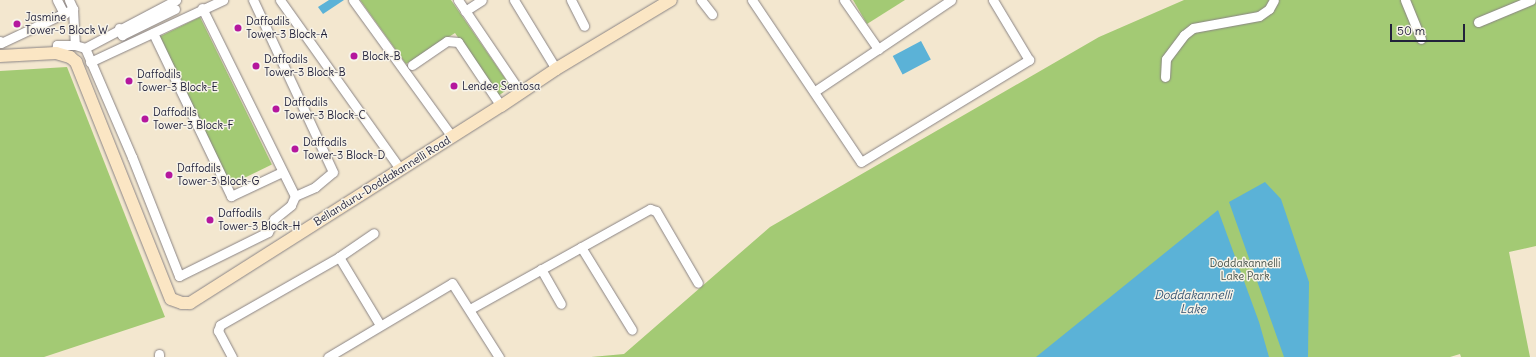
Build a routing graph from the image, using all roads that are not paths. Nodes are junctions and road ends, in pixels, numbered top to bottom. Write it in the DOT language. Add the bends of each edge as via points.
graph roads {
  1 [pos="57,0"];
  2 [pos="69,0"];
  3 [pos="223,0"];
  4 [pos="253,0"];
  5 [pos="280,0"];
  6 [pos="353,0"];
  7 [pos="458,0"];
  8 [pos="482,0"];
  9 [pos="514,0"];
  10 [pos="571,0"];
  11 [pos="671,0"];
  12 [pos="701,0"];
  13 [pos="752,0"];
  14 [pos="844,0"];
  15 [pos="951,0"];
  16 [pos="993,0"];
  17 [pos="1274,0"];
  18 [pos="1405,0"];
  19 [pos="1530,0"];
  20 [pos="176,5"];
  21 [pos="202,8"];
  22 [pos="73,9"];
  23 [pos="465,10"];
  24 [pos="64,14"];
  25 [pos="712,14"];
  26 [pos="1478,22"];
  27 [pos="584,26"];
  28 [pos="153,34"];
  29 [pos="1421,39"];
  30 [pos="0,41"];
  31 [pos="75,45"];
  32 [pos="85,48"];
  33 [pos="878,49"];
  34 [pos="56,53"];
  35 [pos="0,56"];
  36 [pos="90,62"];
  37 [pos="412,65"];
  38 [pos="556,69"];
  39 [pos="1165,77"];
  40 [pos="815,91"];
  41 [pos="521,93"];
  42 [pos="501,106"];
  43 [pos="452,137"];
  44 [pos="400,169"];
  45 [pos="282,172"];
  46 [pos="295,196"];
  47 [pos="374,233"];
  48 [pos="581,246"];
  49 [pos="339,257"];
  50 [pos="541,269"];
  51 [pos="698,283"];
  52 [pos="561,304"];
  53 [pos="470,309"];
  54 [pos="380,325"];
  55 [pos="632,330"];
  56 [pos="232,357"];
  57 [pos="328,357"];
  58 [pos="499,357"];
  1 -- 24 [label="street"];
  2 -- 22 [label="street"];
  3 -- 21 [label="street"];
  4 -- 46 [label="street" via="332,167 331,176"];
  5 -- 44 [label="street"];
  6 -- 43 [label="street"];
  7 -- 23 [label="street"];
  8 -- 23 [label="street"];
  9 -- 38 [label="street"];
  10 -- 27 [label="street"];
  11 -- 38 [label="street, Bellanduru-Doddakannelli Road"];
  12 -- 25 [label="street"];
  13 -- 40 [label="street"];
  14 -- 33 [label="street"];
  15 -- 33 [label="street"];
  16 -- 40 [label="street" via="1029,60 861,162"];
  17 -- 39 [label="street" via="1269,9 1259,16 1193,28 1184,35 1166,59"];
  18 -- 29 [label="street"];
  19 -- 26 [label="street"];
  20 -- 32 [label="street" via="119,28"];
  21 -- 28 [label="street"];
  21 -- 45 [label="street"];
  22 -- 24 [label="street"];
  22 -- 31 [label="street"];
  23 -- 41 [label="street"];
  24 -- 30 [label="street" via="1,43"];
  28 -- 36 [label="street"];
  28 -- 45 [label="street" via="231,196"];
  31 -- 32 [label="street"];
  31 -- 34 [label="street" via="57,45"];
  32 -- 36 [label="street"];
  33 -- 40 [label="street"];
  34 -- 35 [label="street, Bellanduru-Doddakannelli Road"];
  34 -- 44 [label="street, Bellanduru-Doddakannelli Road" via="70,57 80,69 171,299 182,304 190,303"];
  36 -- 46 [label="street" via="132,157 179,276 268,232 274,219 291,205"];
  37 -- 42 [label="street" via="447,42 458,42"];
  38 -- 41 [label="street, Bellanduru-Doddakannelli Road"];
  41 -- 42 [label="street, Bellanduru-Doddakannelli Road"];
  42 -- 43 [label="street, Bellanduru-Doddakannelli Road"];
  43 -- 44 [label="street, Bellanduru-Doddakannelli Road"];
  45 -- 46 [label="street"];
  47 -- 49 [label="street"];
  48 -- 50 [label="street"];
  48 -- 51 [label="street" via="650,209 656,211"];
  48 -- 55 [label="street"];
  49 -- 54 [label="street"];
  49 -- 56 [label="street" via="220,325 218,331"];
  50 -- 52 [label="street"];
  50 -- 53 [label="street"];
  53 -- 54 [label="street" via="454,284 450,284"];
  53 -- 58 [label="street"];
  54 -- 57 [label="street"];
}
